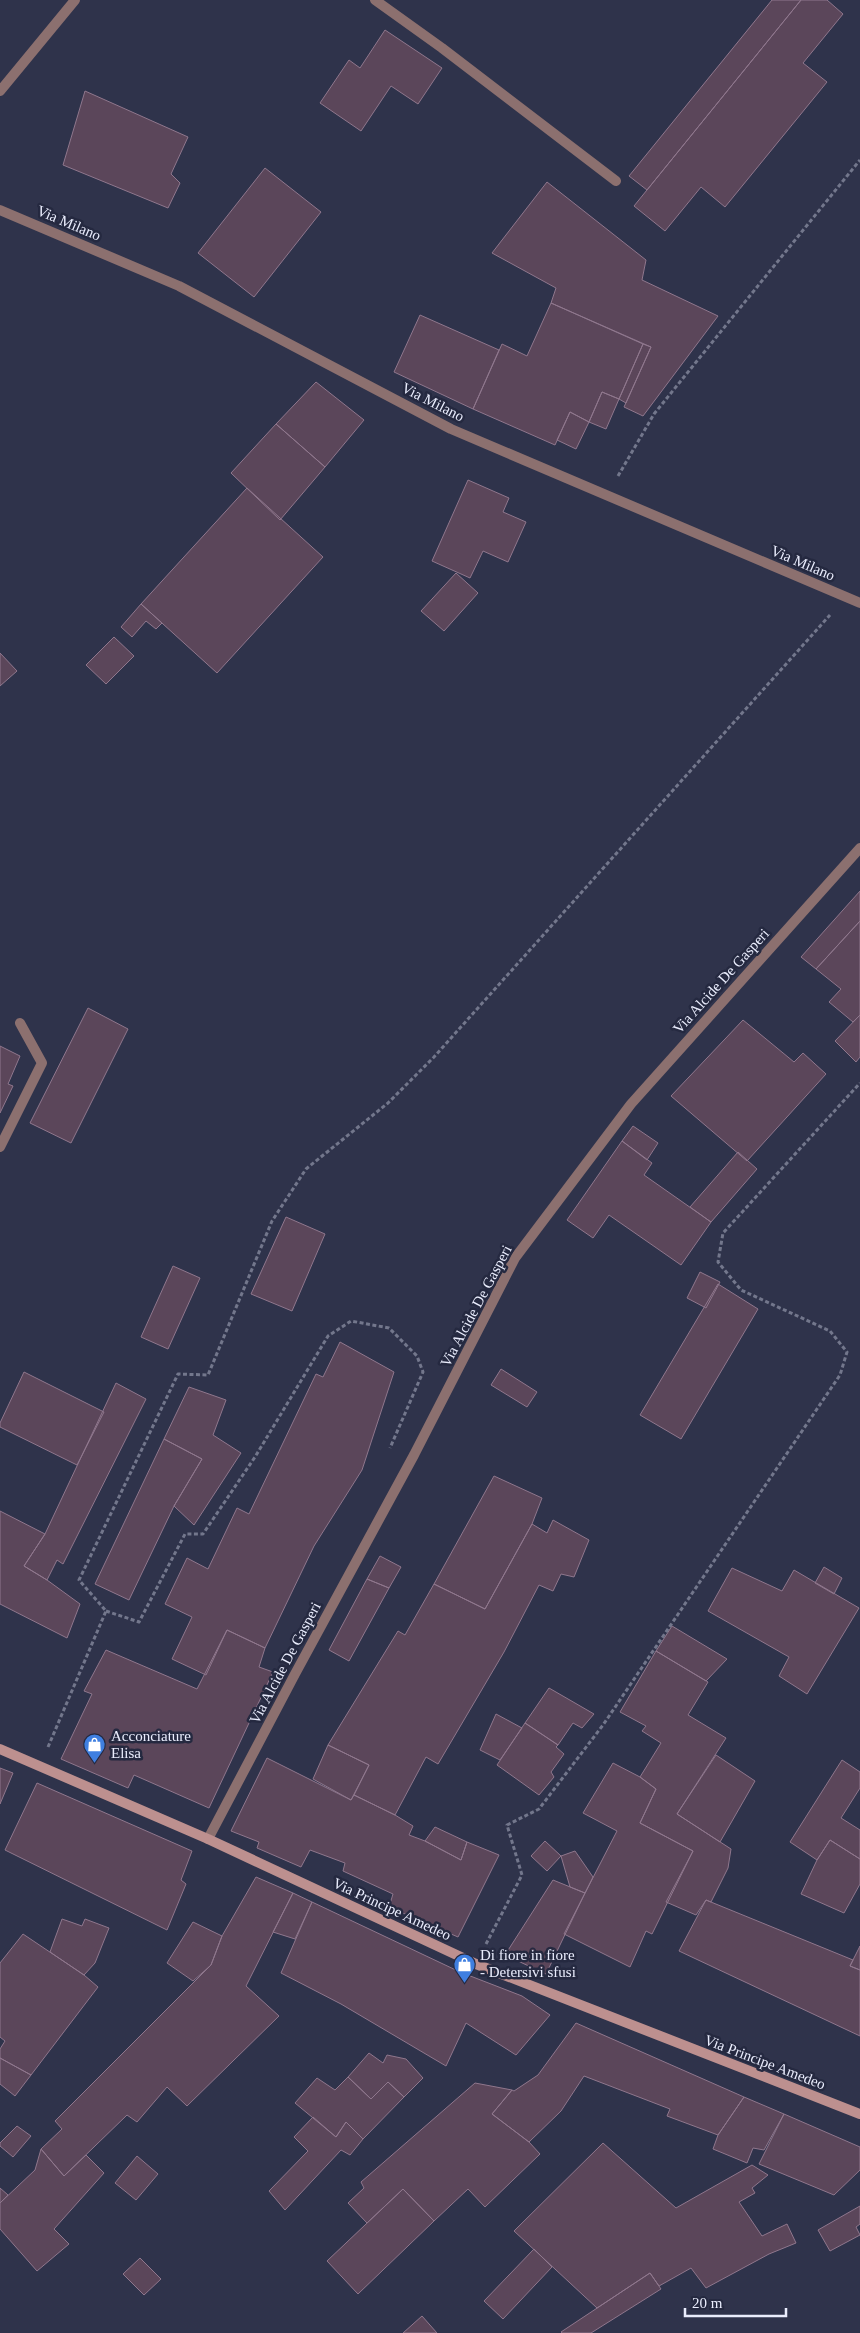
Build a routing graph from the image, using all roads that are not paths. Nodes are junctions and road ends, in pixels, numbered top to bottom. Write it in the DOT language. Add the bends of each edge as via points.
graph roads {
  1 [pos="76,0"];
  2 [pos="375,0"];
  3 [pos="0,90"];
  4 [pos="616,181"];
  5 [pos="0,210"];
  6 [pos="860,603"];
  7 [pos="860,848"];
  8 [pos="20,1024"];
  9 [pos="0,1147"];
  10 [pos="0,1749"];
  11 [pos="208,1840"];
  12 [pos="860,2114"];
  1 -- 3 [label="street"];
  2 -- 4 [label="street"];
  5 -- 6 [label="street, Via Milano" via="179,286 452,430"];
  7 -- 11 [label="street, Via Alcide De Gasperi" via="631,1104 515,1258 419,1447"];
  8 -- 9 [label="street" via="42,1063"];
  10 -- 11 [label="street, Via Principe Amedeo"];
  11 -- 12 [label="street, Via Principe Amedeo" via="476,1964"];
}
